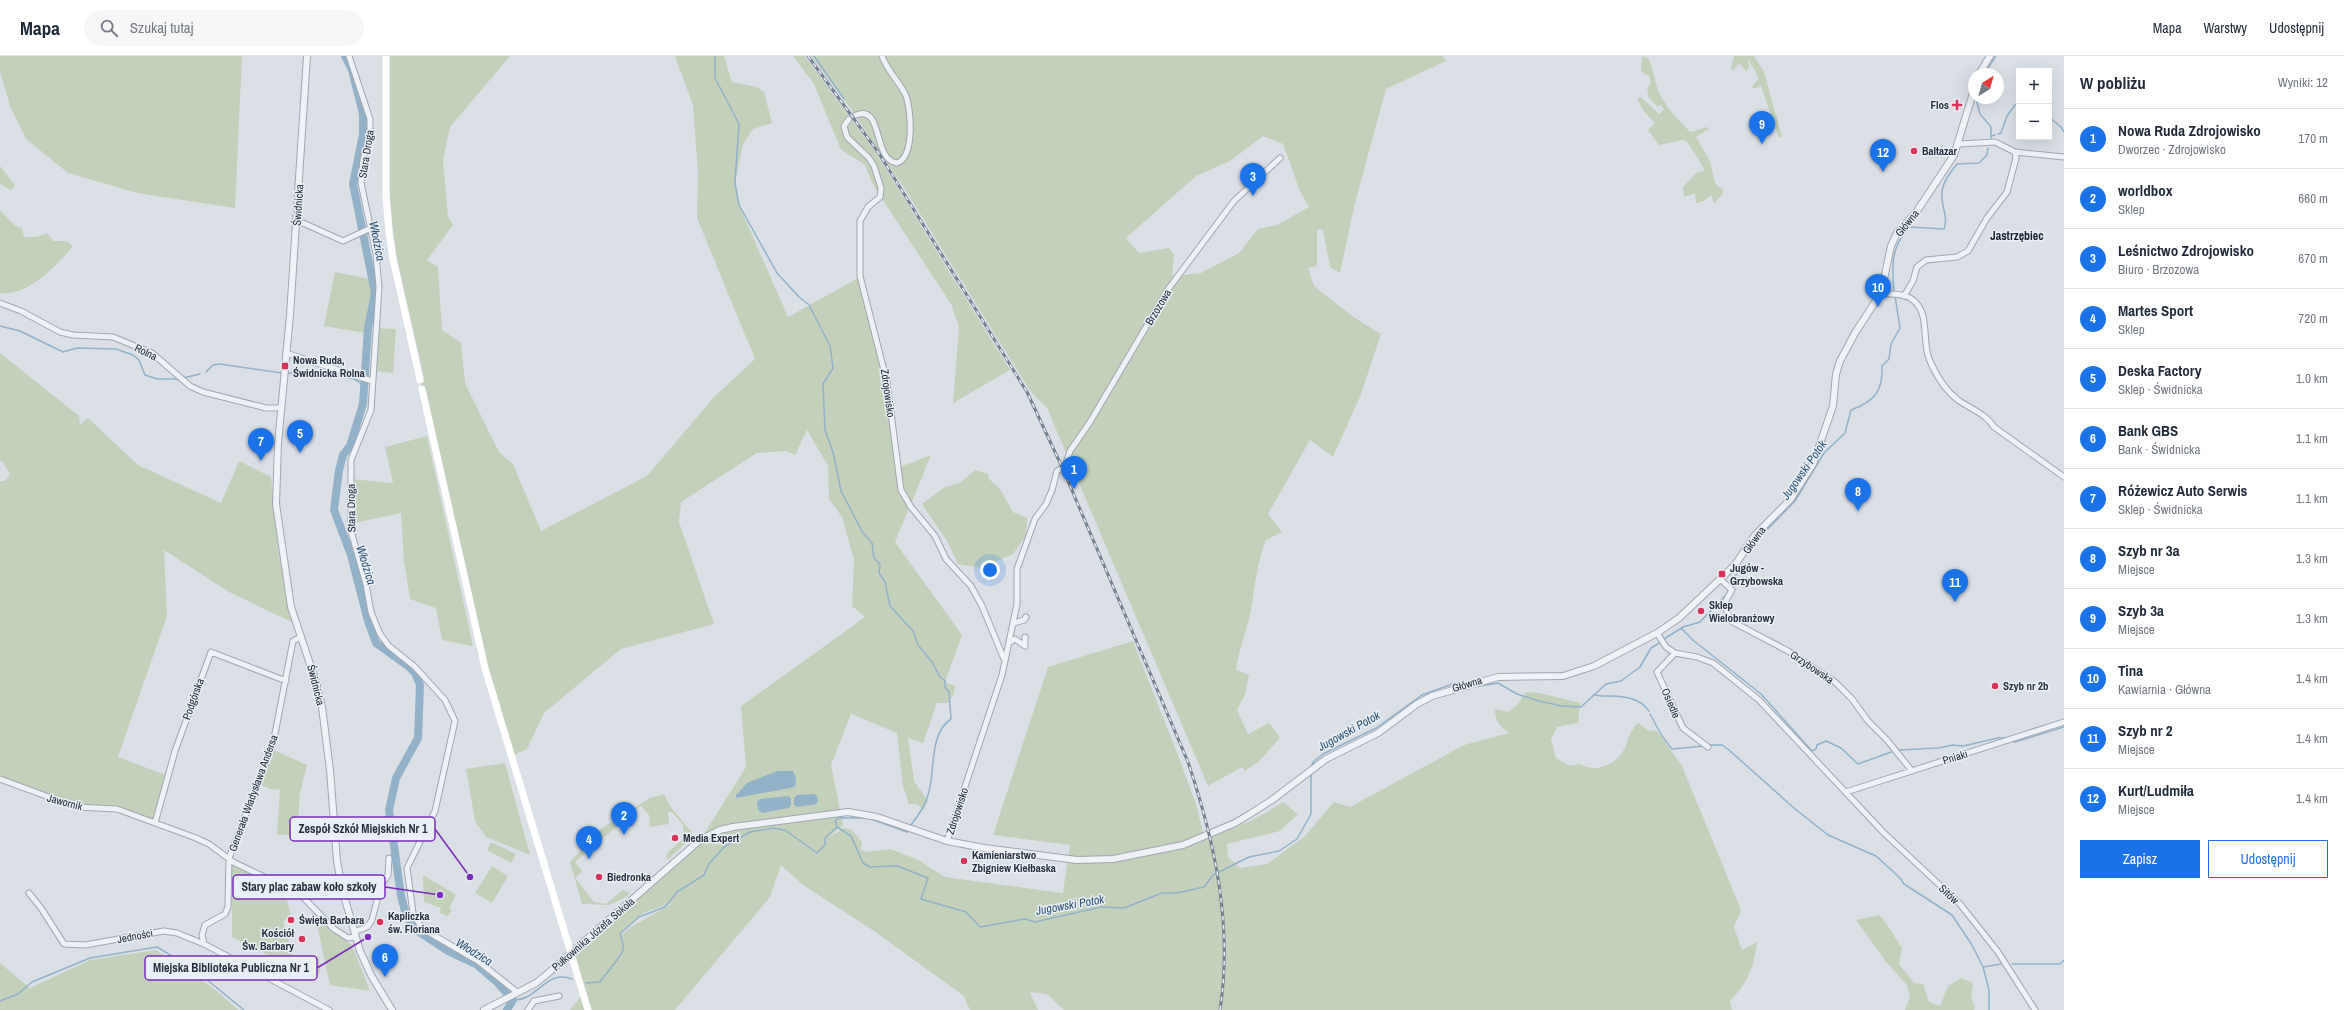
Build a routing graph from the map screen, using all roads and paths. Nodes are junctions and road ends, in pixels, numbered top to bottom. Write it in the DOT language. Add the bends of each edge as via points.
graph roads {
  1 [pos="307,56"];
  2 [pos="349,56"];
  3 [pos="386,56"];
  4 [pos="882,56"];
  5 [pos="1990,56"];
  6 [pos="1983,68"];
  7 [pos="1970,104"];
  8 [pos="856,115"];
  9 [pos="849,119"];
  10 [pos="1959,144"];
  11 [pos="2015,152"];
  12 [pos="2064,157"];
  13 [pos="1280,158"];
  14 [pos="296,223"];
  15 [pos="370,228"];
  16 [pos="1881,293"];
  17 [pos="1901,295"];
  18 [pos="2,304"];
  19 [pos="286,353"];
  20 [pos="370,380"];
  21 [pos="420,380"];
  22 [pos="422,388"];
  23 [pos="281,408"];
  24 [pos="1057,471"];
  25 [pos="2064,477"];
  26 [pos="1720,579"];
  27 [pos="1026,617"];
  28 [pos="1014,622"];
  29 [pos="1658,635"];
  30 [pos="1025,636"];
  31 [pos="301,638"];
  32 [pos="1009,642"];
  33 [pos="1676,653"];
  34 [pos="1004,660"];
  35 [pos="286,681"];
  36 [pos="2064,722"];
  37 [pos="1707,746"];
  38 [pos="1912,771"];
  39 [pos="0,779"];
  40 [pos="1846,792"];
  41 [pos="155,823"];
  42 [pos="1236,823"];
  43 [pos="947,841"];
  44 [pos="229,858"];
  45 [pos="389,858"];
  46 [pos="28,893"];
  47 [pos="354,935"];
  48 [pos="204,944"];
  49 [pos="570,953"];
  50 [pos="515,994"];
  51 [pos="559,996"];
  52 [pos="329,1010"];
  53 [pos="392,1010"];
  54 [pos="484,1010"];
  55 [pos="528,1010"];
  56 [pos="588,1010"];
  57 [pos="2035,1010"];
  1 -- 14 [label="street, Świdnicka"];
  2 -- 15 [label="street, Stara Droga" via="370,119 370,135 363,160 361,183"];
  3 -- 21 [label="main road" via="386,196 389,231"];
  4 -- 8 [label="street" via="906,98 910,146 900,162 894,163 890,160 877,139 875,124 871,117 863,113"];
  5 -- 6 [label="street"];
  7 -- 10 [label="street, Główna"];
  9 -- 34 [label="street, Zdrojowisko" via="844,126 847,137 869,158 881,188 880,197 868,207 860,221 860,277 887,382 901,490 911,507 935,536 946,559 971,586"];
  10 -- 11 [label="street" via="1995,142"];
  10 -- 16 [label="street, Główna" via="1929,195 1894,240"];
  11 -- 12 [label="street"];
  11 -- 17 [label="street" via="2016,158 2008,192 1987,218 1968,252 1957,257 1926,260 1917,267 1913,281"];
  13 -- 24 [label="street, Brzozowa" via="1234,201 1169,288 1090,422 1070,451 1065,466"];
  14 -- 15 [label="street" via="303,223 339,240 347,240"];
  14 -- 19 [label="street, Świdnicka"];
  15 -- 20 [label="street, Stara Droga" via="379,287"];
  16 -- 17 [label="street"];
  16 -- 26 [label="street, Główna" via="1840,361 1833,406 1813,464 1790,500 1759,530 1741,558"];
  17 -- 25 [label="street" via="1914,300 1922,314 1928,359 1938,378 1958,399 1990,420 1994,427"];
  18 -- 23 [label="street, Rolna" via="67,334 113,337 152,354 190,386 209,394 266,408"];
  19 -- 20 [label="street"];
  19 -- 23 [label="street, Świdnicka"];
  20 -- 50 [label="street, Stara Droga" via="370,416 351,460 352,538 366,584 371,612 380,634 389,646 415,666 445,700 455,721 436,811 408,868 413,913 428,932 478,961"];
  22 -- 49 [label="main road" via="485,668"];
  23 -- 31 [label="street, Świdnicka" via="276,504 287,585"];
  24 -- 28 [label="street, Zdrojowisko" via="1052,490 1035,519 1017,569"];
  26 -- 29 [label="street, Główna"];
  26 -- 38 [label="street, Grzybowska" via="1730,588 1724,604 1731,621 1788,651 1835,682"];
  27 -- 28 [label="street"];
  28 -- 32 [label="street, Zdrojowisko"];
  29 -- 33 [label="street" via="1664,644"];
  29 -- 42 [label="street, Główna" via="1594,666 1563,676 1498,677 1464,685 1424,700 1378,733 1340,751 1314,768"];
  30 -- 32 [label="street" via="1025,646 1015,639"];
  31 -- 35 [label="street, Generała Władysława Andersa" via="293,641"];
  31 -- 47 [label="street, Świdnicka" via="322,707 330,770 336,861"];
  32 -- 34 [label="street, Zdrojowisko"];
  33 -- 37 [label="street, Osiedle" via="1657,672 1682,728"];
  33 -- 40 [label="street" via="1697,657 1721,668 1759,700"];
  34 -- 43 [label="street, Zdrojowisko" via="1000,685"];
  35 -- 41 [label="street, Podgórska" via="211,652 175,751"];
  35 -- 44 [label="street, Generała Władysława Andersa" via="273,744"];
  36 -- 38 [label="street, Pniaki"];
  38 -- 40 [label="street, Pniaki"];
  39 -- 41 [label="street, Jawornik" via="62,803 86,808 117,809"];
  40 -- 57 [label="street, Sitów" via="1884,833 1960,904 1998,952"];
  41 -- 44 [label="street, Jawornik" via="196,838"];
  42 -- 43 [label="street, Zdrojowisko" via="1184,845 1107,859 1077,860"];
  43 -- 49 [label="street, Pułkownika Józefa Sokola" via="877,817 848,812 720,830 700,840"];
  44 -- 47 [label="street, Jawornik" via="277,885 300,894 334,929 348,938"];
  44 -- 48 [label="street, Generała Władysława Andersa" via="228,907 225,914 205,925 202,935"];
  45 -- 47 [label="street" via="388,875 381,885 372,920 367,927"];
  46 -- 48 [label="street, Jedności" via="64,944 85,945 164,931 177,933"];
  47 -- 53 [label="street, Świdnicka" via="371,975"];
  48 -- 52 [label="street"];
  49 -- 50 [label="street, Pułkownika Józefa Sokola" via="536,983"];
  49 -- 56 [label="main road"];
  50 -- 54 [label="street, Pułkownika Józefa Sokola"];
  51 -- 55 [label="street" via="534,1001"];
}
